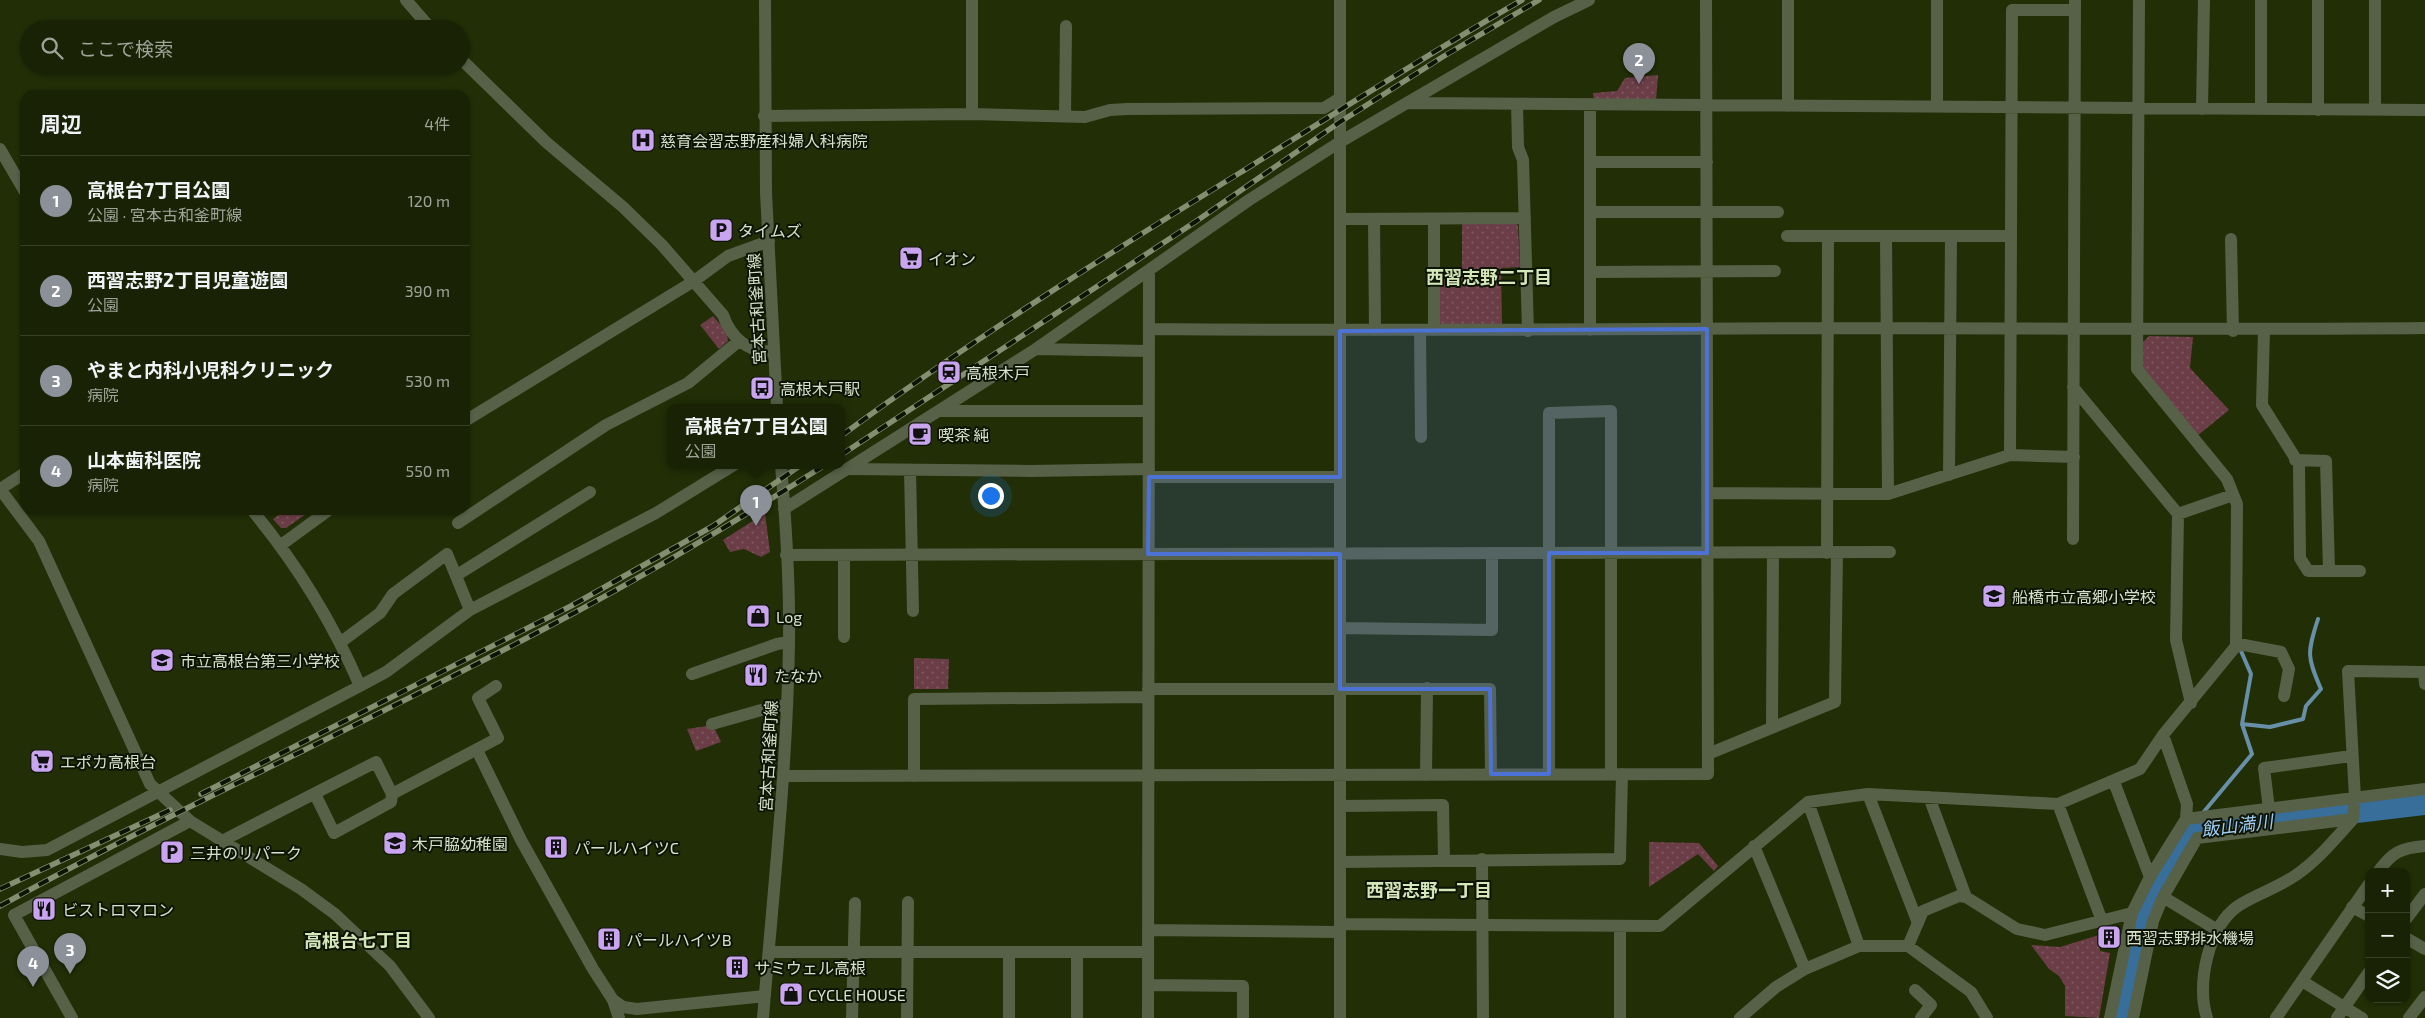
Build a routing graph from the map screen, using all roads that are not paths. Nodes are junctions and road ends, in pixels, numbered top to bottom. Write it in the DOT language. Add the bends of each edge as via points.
graph roads {
  1 [pos="406,0"];
  2 [pos="765,0"];
  3 [pos="972,0"];
  4 [pos="1340,0"];
  5 [pos="1588,0"];
  6 [pos="1706,0"];
  7 [pos="1788,0"];
  8 [pos="1937,0"];
  9 [pos="2139,0"];
  10 [pos="2204,0"];
  11 [pos="2261,0"];
  12 [pos="2318,0"];
  13 [pos="2375,0"];
  14 [pos="2075,5"];
  15 [pos="423,20"];
  16 [pos="1066,26"];
  17 [pos="470,68"];
  18 [pos="1340,98"];
  19 [pos="1407,103"];
  20 [pos="1517,104"];
  21 [pos="1590,104"];
  22 [pos="1706,105"];
  23 [pos="1788,106"];
  24 [pos="1937,107"];
  25 [pos="2012,107"];
  26 [pos="2075,108"];
  27 [pos="2138,108"];
  28 [pos="2202,109"];
  29 [pos="2261,109"];
  30 [pos="2318,110"];
  31 [pos="2375,110"];
  32 [pos="2425,110"];
  33 [pos="972,114"];
  34 [pos="764,116"];
  35 [pos="1065,116"];
  36 [pos="1340,142"];
  37 [pos="0,150"];
  38 [pos="1590,162"];
  39 [pos="1706,162"];
  40 [pos="20,184"];
  41 [pos="1590,212"];
  42 [pos="1707,212"];
  43 [pos="1778,212"];
  44 [pos="1525,218"];
  45 [pos="1340,219"];
  46 [pos="1374,220"];
  47 [pos="1434,220"];
  48 [pos="1787,236"];
  49 [pos="1828,236"];
  50 [pos="1886,236"];
  51 [pos="1951,236"];
  52 [pos="2010,236"];
  53 [pos="2231,239"];
  54 [pos="769,241"];
  55 [pos="1149,271"];
  56 [pos="1707,271"];
  57 [pos="1775,271"];
  58 [pos="1590,272"];
  59 [pos="694,282"];
  60 [pos="1828,328"];
  61 [pos="2425,328"];
  62 [pos="1149,329"];
  63 [pos="1707,329"];
  64 [pos="1887,329"];
  65 [pos="1950,329"];
  66 [pos="2012,329"];
  67 [pos="2073,329"];
  68 [pos="2138,329"];
  69 [pos="1375,330"];
  70 [pos="1420,330"];
  71 [pos="1434,330"];
  72 [pos="1590,330"];
  73 [pos="1340,331"];
  74 [pos="1528,331"];
  75 [pos="2233,331"];
  76 [pos="2264,331"];
  77 [pos="739,341"];
  78 [pos="1036,349"];
  79 [pos="774,351"];
  80 [pos="1149,351"];
  81 [pos="2073,387"];
  82 [pos="778,404"];
  83 [pos="939,411"];
  84 [pos="1149,411"];
  85 [pos="470,418"];
  86 [pos="1421,437"];
  87 [pos="2010,455"];
  88 [pos="2074,457"];
  89 [pos="2295,460"];
  90 [pos="727,469"];
  91 [pos="781,469"];
  92 [pos="848,469"];
  93 [pos="910,470"];
  94 [pos="1149,473"];
  95 [pos="1949,474"];
  96 [pos="20,476"];
  97 [pos="1340,478"];
  98 [pos="0,489"];
  99 [pos="590,492"];
  100 [pos="1707,493"];
  101 [pos="1828,494"];
  102 [pos="1888,494"];
  103 [pos="2233,495"];
  104 [pos="784,509"];
  105 [pos="2178,514"];
  106 [pos="256,515"];
  107 [pos="322,515"];
  108 [pos="458,523"];
  109 [pos="2073,539"];
  110 [pos="281,545"];
  111 [pos="1832,552"];
  112 [pos="1890,552"];
  113 [pos="1492,553"];
  114 [pos="1549,553"];
  115 [pos="1611,553"];
  116 [pos="1707,553"];
  117 [pos="1773,553"];
  118 [pos="1148,554"];
  119 [pos="1340,554"];
  120 [pos="786,555"];
  121 [pos="844,555"];
  122 [pos="912,555"];
  123 [pos="2329,570"];
  124 [pos="2360,571"];
  125 [pos="458,575"];
  126 [pos="470,610"];
  127 [pos="913,611"];
  128 [pos="1340,628"];
  129 [pos="844,637"];
  130 [pos="341,642"];
  131 [pos="789,642"];
  132 [pos="2236,646"];
  133 [pos="692,674"];
  134 [pos="2425,684"];
  135 [pos="360,686"];
  136 [pos="496,686"];
  137 [pos="1427,688"];
  138 [pos="1340,689"];
  139 [pos="1148,693"];
  140 [pos="2284,696"];
  141 [pos="2191,703"];
  142 [pos="787,706"];
  143 [pos="712,724"];
  144 [pos="1772,728"];
  145 [pos="2163,735"];
  146 [pos="477,750"];
  147 [pos="1708,754"];
  148 [pos="2351,756"];
  149 [pos="1490,774"];
  150 [pos="1549,774"];
  151 [pos="1617,774"];
  152 [pos="1148,775"];
  153 [pos="1340,775"];
  154 [pos="1426,775"];
  155 [pos="783,776"];
  156 [pos="914,776"];
  157 [pos="2114,782"];
  158 [pos="2425,789"];
  159 [pos="156,791"];
  160 [pos="315,794"];
  161 [pos="392,794"];
  162 [pos="1868,794"];
  163 [pos="1929,797"];
  164 [pos="1808,802"];
  165 [pos="2058,804"];
  166 [pos="1340,806"];
  167 [pos="2269,809"];
  168 [pos="2354,809"];
  169 [pos="2186,820"];
  170 [pos="190,821"];
  171 [pos="222,841"];
  172 [pos="1754,846"];
  173 [pos="2425,846"];
  174 [pos="0,849"];
  175 [pos="1482,859"];
  176 [pos="1444,861"];
  177 [pos="1340,862"];
  178 [pos="2381,868"];
  179 [pos="2150,877"];
  180 [pos="2365,889"];
  181 [pos="2425,894"];
  182 [pos="2163,897"];
  183 [pos="1966,898"];
  184 [pos="908,902"];
  185 [pos="855,903"];
  186 [pos="2352,907"];
  187 [pos="2132,913"];
  188 [pos="2365,914"];
  189 [pos="2410,914"];
  190 [pos="2102,921"];
  191 [pos="1918,923"];
  192 [pos="1483,924"];
  193 [pos="1620,926"];
  194 [pos="1340,928"];
  195 [pos="1148,930"];
  196 [pos="2219,931"];
  197 [pos="2410,940"];
  198 [pos="1859,946"];
  199 [pos="1908,946"];
  200 [pos="2425,949"];
  201 [pos="774,952"];
  202 [pos="854,952"];
  203 [pos="908,952"];
  204 [pos="1009,952"];
  205 [pos="1077,952"];
  206 [pos="1148,952"];
  207 [pos="1805,969"];
  208 [pos="2365,978"];
  209 [pos="2302,981"];
  210 [pos="1148,984"];
  211 [pos="1915,990"];
  212 [pos="764,996"];
  213 [pos="2425,997"];
  214 [pos="613,1000"];
  215 [pos="2340,1013"];
  216 [pos="72,1018"];
  217 [pos="429,1018"];
  218 [pos="619,1018"];
  219 [pos="763,1018"];
  220 [pos="852,1018"];
  221 [pos="907,1018"];
  222 [pos="1008,1018"];
  223 [pos="1077,1018"];
  224 [pos="1148,1018"];
  225 [pos="1243,1018"];
  226 [pos="1340,1018"];
  227 [pos="1483,1018"];
  228 [pos="1620,1018"];
  229 [pos="1740,1018"];
  230 [pos="1921,1018"];
  231 [pos="1987,1018"];
  232 [pos="2110,1018"];
  233 [pos="2133,1018"];
  234 [pos="2206,1018"];
  235 [pos="2276,1018"];
  236 [pos="2362,1018"];
  237 [pos="2409,1018"];
  1 -- 15 [label="street"];
  2 -- 34 [label="street, 宮本古和釜町線"];
  3 -- 33 [label="street"];
  4 -- 18 [label="street"];
  5 -- 19 [label="street"];
  6 -- 22 [label="street"];
  7 -- 23 [label="street"];
  8 -- 24 [label="street"];
  9 -- 27 [label="street"];
  10 -- 28 [label="street"];
  11 -- 29 [label="street"];
  12 -- 30 [label="street"];
  13 -- 31 [label="street"];
  14 -- 25 [label="street" via="2012,10"];
  14 -- 26 [label="street"];
  16 -- 35 [label="street"];
  17 -- 59 [label="street" via="546,142 623,207"];
  18 -- 35 [label="street" via="1324,108 1127,109 1085,117"];
  18 -- 36 [label="street"];
  19 -- 20 [label="street"];
  19 -- 36 [label="street"];
  20 -- 21 [label="street"];
  20 -- 44 [label="street"];
  21 -- 22 [label="street"];
  21 -- 38 [label="street"];
  22 -- 23 [label="street"];
  22 -- 39 [label="street"];
  23 -- 24 [label="street"];
  24 -- 25 [label="street"];
  25 -- 26 [label="street"];
  25 -- 52 [label="street"];
  26 -- 27 [label="street"];
  26 -- 67 [label="street"];
  27 -- 28 [label="street"];
  27 -- 68 [label="street"];
  28 -- 29 [label="street"];
  29 -- 30 [label="street"];
  30 -- 31 [label="street"];
  31 -- 32 [label="street"];
  33 -- 34 [label="street"];
  33 -- 35 [label="street"];
  34 -- 54 [label="street, 宮本古和釜町線"];
  36 -- 45 [label="street"];
  36 -- 55 [label="street" via="1249,200"];
  37 -- 40 [label="street"];
  38 -- 39 [label="street"];
  38 -- 41 [label="street"];
  39 -- 42 [label="street"];
  41 -- 42 [label="street"];
  41 -- 58 [label="street"];
  42 -- 43 [label="street"];
  42 -- 56 [label="street"];
  44 -- 47 [label="street"];
  44 -- 74 [label="street"];
  45 -- 46 [label="street"];
  45 -- 73 [label="street"];
  46 -- 47 [label="street"];
  46 -- 69 [label="street"];
  47 -- 71 [label="street"];
  48 -- 49 [label="street"];
  49 -- 50 [label="street"];
  49 -- 60 [label="street"];
  50 -- 51 [label="street"];
  50 -- 64 [label="street"];
  51 -- 52 [label="street"];
  51 -- 65 [label="street"];
  52 -- 66 [label="street"];
  53 -- 75 [label="street"];
  54 -- 59 [label="street" via="728,256"];
  54 -- 79 [label="street, 宮本古和釜町線"];
  55 -- 62 [label="street"];
  55 -- 78 [label="street"];
  56 -- 57 [label="street"];
  56 -- 58 [label="street"];
  56 -- 63 [label="street"];
  58 -- 72 [label="street"];
  59 -- 77 [label="street" via="723,315"];
  59 -- 85 [label="street"];
  60 -- 63 [label="street"];
  60 -- 64 [label="street"];
  60 -- 101 [label="street"];
  61 -- 76 [label="street"];
  62 -- 73 [label="street"];
  62 -- 80 [label="street"];
  63 -- 72 [label="street"];
  63 -- 100 [label="street"];
  64 -- 65 [label="street"];
  64 -- 102 [label="street"];
  65 -- 66 [label="street"];
  65 -- 95 [label="street"];
  66 -- 67 [label="street"];
  66 -- 87 [label="street"];
  67 -- 68 [label="street"];
  67 -- 81 [label="street"];
  68 -- 75 [label="street"];
  68 -- 103 [label="street" via="2137,369 2226,479"];
  69 -- 70 [label="street"];
  69 -- 73 [label="street"];
  70 -- 71 [label="street"];
  70 -- 86 [label="street"];
  71 -- 74 [label="street"];
  72 -- 74 [label="street"];
  73 -- 97 [label="street"];
  75 -- 76 [label="street"];
  76 -- 89 [label="street" via="2262,405"];
  77 -- 79 [label="street" via="752,350"];
  77 -- 108 [label="street" via="688,383 606,425"];
  78 -- 80 [label="street"];
  78 -- 83 [label="street"];
  79 -- 82 [label="street, 宮本古和釜町線"];
  80 -- 84 [label="street"];
  81 -- 88 [label="street"];
  81 -- 105 [label="street"];
  83 -- 84 [label="street"];
  83 -- 92 [label="street"];
  84 -- 94 [label="street"];
  87 -- 88 [label="street"];
  87 -- 95 [label="street"];
  88 -- 109 [label="street"];
  89 -- 123 [label="street" via="2299,464 2300,558 2308,571"];
  89 -- 123 [label="street" via="2326,461"];
  90 -- 126 [label="street" via="656,512"];
  91 -- 104 [label="street, 宮本古和釜町線"];
  92 -- 93 [label="street"];
  92 -- 104 [label="street"];
  93 -- 94 [label="street"];
  93 -- 122 [label="street"];
  94 -- 97 [label="street"];
  94 -- 118 [label="street"];
  95 -- 102 [label="street"];
  96 -- 98 [label="street"];
  97 -- 119 [label="street"];
  98 -- 159 [label="street" via="38,541"];
  99 -- 125 [label="street"];
  100 -- 101 [label="street"];
  100 -- 116 [label="street"];
  101 -- 102 [label="street"];
  101 -- 111 [label="street"];
  103 -- 105 [label="street"];
  103 -- 132 [label="street" via="2237,504"];
  104 -- 120 [label="street, 宮本古和釜町線"];
  105 -- 141 [label="street" via="2176,640"];
  106 -- 110 [label="street"];
  107 -- 110 [label="street"];
  110 -- 130 [label="street"];
  111 -- 112 [label="street"];
  111 -- 117 [label="street"];
  111 -- 144 [label="street" via="1835,702"];
  113 -- 114 [label="street"];
  113 -- 119 [label="street"];
  113 -- 128 [label="street" via="1492,630"];
  114 -- 115 [label="street"];
  114 -- 115 [label="street" via="1549,413 1611,411"];
  114 -- 150 [label="street"];
  115 -- 116 [label="street"];
  115 -- 151 [label="street"];
  116 -- 117 [label="street"];
  116 -- 147 [label="street"];
  117 -- 144 [label="street"];
  118 -- 119 [label="street"];
  118 -- 122 [label="street"];
  118 -- 139 [label="street"];
  119 -- 128 [label="street"];
  120 -- 121 [label="street"];
  120 -- 131 [label="street, 宮本古和釜町線"];
  121 -- 122 [label="street"];
  121 -- 129 [label="street"];
  122 -- 127 [label="street"];
  123 -- 124 [label="street"];
  125 -- 126 [label="street"];
  125 -- 130 [label="street" via="447,554 393,594 380,613"];
  126 -- 135 [label="street" via="386,672"];
  128 -- 138 [label="street"];
  130 -- 135 [label="street"];
  131 -- 133 [label="street"];
  131 -- 142 [label="street, 宮本古和釜町線"];
  132 -- 140 [label="street" via="2281,652 2289,669"];
  132 -- 141 [label="street"];
  134 -- 148 [label="street" via="2424,672 2348,671"];
  135 -- 159 [label="street"];
  136 -- 146 [label="street" via="478,698 498,738"];
  137 -- 138 [label="street"];
  137 -- 149 [label="street" via="1490,689"];
  137 -- 154 [label="street"];
  138 -- 139 [label="street"];
  138 -- 153 [label="street"];
  139 -- 152 [label="street"];
  139 -- 156 [label="street" via="914,699"];
  141 -- 145 [label="street"];
  142 -- 143 [label="street" via="775,706"];
  142 -- 155 [label="street, 宮本古和釜町線"];
  144 -- 147 [label="street"];
  145 -- 157 [label="street" via="2140,769"];
  145 -- 169 [label="street" via="2188,804"];
  146 -- 161 [label="street"];
  146 -- 214 [label="street" via="511,819"];
  147 -- 151 [label="street" via="1708,774"];
  148 -- 167 [label="street" via="2264,768"];
  148 -- 168 [label="street"];
  149 -- 150 [label="street"];
  149 -- 154 [label="street"];
  150 -- 151 [label="street"];
  151 -- 175 [label="street" via="1620,859"];
  152 -- 153 [label="street"];
  152 -- 156 [label="street"];
  152 -- 195 [label="street"];
  153 -- 154 [label="street"];
  153 -- 166 [label="street"];
  155 -- 156 [label="street"];
  155 -- 201 [label="street, 宮本古和釜町線"];
  157 -- 165 [label="street"];
  157 -- 179 [label="street"];
  158 -- 168 [label="street"];
  159 -- 170 [label="street"];
  159 -- 174 [label="street" via="47,850 22,852"];
  160 -- 161 [label="street" via="376,762"];
  160 -- 161 [label="street" via="334,833 392,802"];
  160 -- 171 [label="street"];
  162 -- 163 [label="street"];
  162 -- 164 [label="street"];
  162 -- 191 [label="street"];
  163 -- 165 [label="street"];
  163 -- 183 [label="street"];
  164 -- 172 [label="street"];
  164 -- 198 [label="street"];
  165 -- 190 [label="street"];
  166 -- 176 [label="street" via="1443,805"];
  166 -- 177 [label="street"];
  167 -- 168 [label="street"];
  167 -- 169 [label="street"];
  168 -- 182 [label="street" via="2197,838"];
  168 -- 196 [label="street" via="2296,875 2237,907"];
  169 -- 179 [label="street"];
  170 -- 171 [label="street"];
  170 -- 216 [label="street" via="14,915"];
  171 -- 217 [label="street" via="302,889 335,914 390,966"];
  172 -- 193 [label="street" via="1660,926"];
  172 -- 207 [label="street"];
  173 -- 178 [label="street" via="2406,848 2388,857"];
  175 -- 176 [label="street"];
  175 -- 192 [label="street"];
  176 -- 177 [label="street"];
  177 -- 194 [label="street"];
  179 -- 187 [label="street"];
  180 -- 186 [label="street"];
  181 -- 189 [label="street"];
  182 -- 196 [label="street"];
  182 -- 233 [label="street" via="2153,921"];
  183 -- 190 [label="street" via="2017,929 2045,935"];
  183 -- 191 [label="street" via="1959,896 1923,911"];
  184 -- 203 [label="street"];
  185 -- 202 [label="street"];
  186 -- 188 [label="street"];
  186 -- 209 [label="street"];
  187 -- 190 [label="street"];
  187 -- 232 [label="street"];
  191 -- 199 [label="street"];
  192 -- 193 [label="street"];
  192 -- 194 [label="street"];
  192 -- 227 [label="street"];
  193 -- 228 [label="street"];
  194 -- 195 [label="street"];
  194 -- 226 [label="street"];
  195 -- 206 [label="street"];
  196 -- 234 [label="street" via="2212,942 2203,976 2202,1002"];
  197 -- 200 [label="street"];
  198 -- 199 [label="street"];
  198 -- 207 [label="street"];
  199 -- 231 [label="street" via="1971,992"];
  201 -- 202 [label="street"];
  201 -- 212 [label="street, 宮本古和釜町線"];
  202 -- 203 [label="street"];
  202 -- 220 [label="street"];
  203 -- 204 [label="street"];
  203 -- 221 [label="street"];
  204 -- 205 [label="street"];
  204 -- 222 [label="street"];
  205 -- 206 [label="street"];
  205 -- 223 [label="street"];
  206 -- 210 [label="street"];
  207 -- 229 [label="street" via="1776,987"];
  208 -- 215 [label="street"];
  209 -- 215 [label="street"];
  209 -- 235 [label="street"];
  210 -- 224 [label="street"];
  210 -- 225 [label="street" via="1243,986"];
  211 -- 230 [label="street" via="1931,1005"];
  212 -- 214 [label="street" via="637,1009 623,1007"];
  212 -- 219 [label="street, 宮本古和釜町線"];
  213 -- 237 [label="street"];
  214 -- 218 [label="street"];
  215 -- 236 [label="street"];
}
